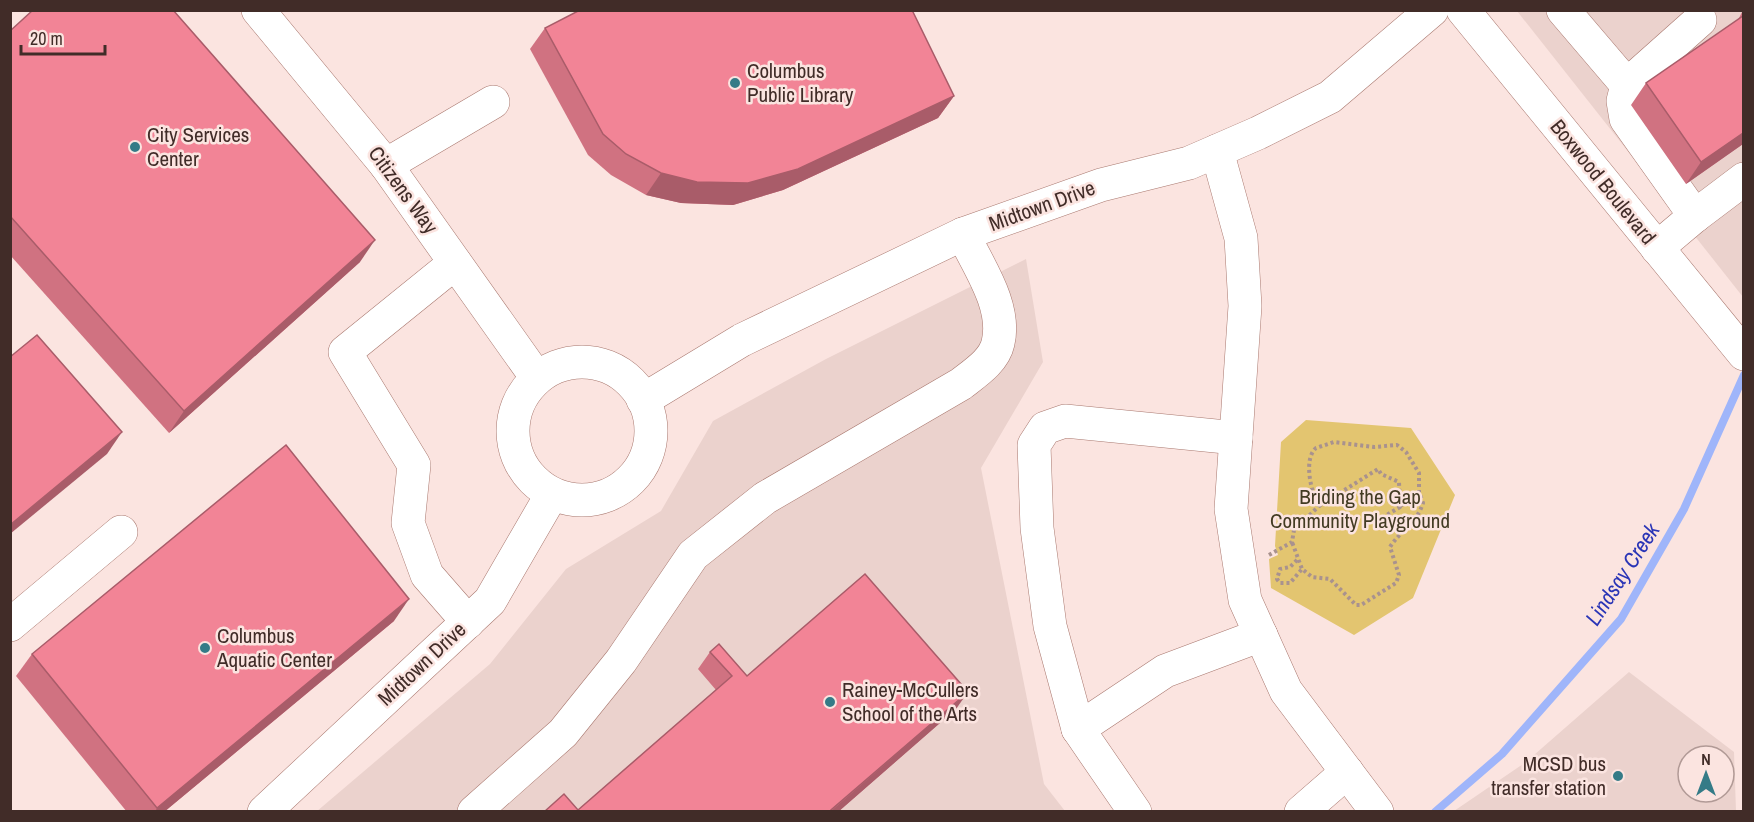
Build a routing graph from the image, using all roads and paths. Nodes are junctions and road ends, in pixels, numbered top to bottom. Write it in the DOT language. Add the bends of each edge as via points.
graph roads {
  1 [pos="258,10"];
  2 [pos="1432,10"];
  3 [pos="1463,10"];
  4 [pos="1563,10"];
  5 [pos="1701,14"];
  6 [pos="1627,85"];
  7 [pos="493,102"];
  8 [pos="1217,151"];
  9 [pos="386,165"];
  10 [pos="1743,178"];
  11 [pos="1695,216"];
  12 [pos="963,234"];
  13 [pos="1656,248"];
  14 [pos="455,263"];
  15 [pos="1743,354"];
  16 [pos="537,378"];
  17 [pos="643,399"];
  18 [pos="1236,438"];
  19 [pos="552,494"];
  20 [pos="1410,500"];
  21 [pos="1321,505"];
  22 [pos="1400,507"];
  23 [pos="1380,519"];
  24 [pos="121,532"];
  25 [pos="1292,542"];
  26 [pos="1297,560"];
  27 [pos="1239,561"];
  28 [pos="1290,567"];
  29 [pos="1302,569"];
  30 [pos="1296,574"];
  31 [pos="468,622"];
  32 [pos="10,625"];
  33 [pos="1261,635"];
  34 [pos="1078,729"];
  35 [pos="1347,772"];
  36 [pos="264,812"];
  37 [pos="474,812"];
  38 [pos="1135,812"];
  39 [pos="1301,812"];
  40 [pos="1377,812"];
  1 -- 9 [label="street, Citizens Way"];
  2 -- 8 [label="street, Midtown Drive" via="1330,98"];
  3 -- 13 [label="street, Boxwood Boulevard"];
  4 -- 6 [label="street"];
  5 -- 6 [label="street"];
  6 -- 11 [label="street" via="1623,101 1626,119"];
  7 -- 9 [label="street"];
  8 -- 12 [label="street, Midtown Drive" via="1189,163 1101,185"];
  8 -- 18 [label="street" via="1241,238 1245,306"];
  9 -- 14 [label="street, Citizens Way"];
  10 -- 11 [label="street"];
  11 -- 13 [label="street"];
  12 -- 17 [label="street, Midtown Drive" via="742,340"];
  12 -- 37 [label="street" via="998,308 998,344 985,365 961,384 765,498 693,555 621,661 563,733"];
  13 -- 15 [label="street, Boxwood Boulevard"];
  14 -- 16 [label="street, Citizens Way"];
  14 -- 31 [label="street" via="345,352 414,465 408,523 427,574"];
  16 -- 17 [label="street" via="555,367 575,362 596,364 615,370"];
  16 -- 19 [label="street" via="522,396 513,417 513,440 520,463 534,481"];
  17 -- 19 [label="street" via="650,420 650,441 644,462 632,479 615,492 594,499 573,500"];
  18 -- 27 [label="street" via="1231,509"];
  18 -- 34 [label="street" via="1065,421 1045,428 1034,445 1037,528 1050,626"];
  19 -- 31 [label="street, Midtown Drive" via="490,601"];
  20 -- 22 [label="path"];
  21 -- 22 [label="path" via="1378,469 1399,482"];
  21 -- 25 [label="path" via="1294,530"];
  21 -- 29 [label="path" via="1311,488 1310,458 1311,452 1322,444 1397,445 1406,452 1421,478 1421,509 1390,548 1399,574 1396,584 1356,605 1330,579 1312,577"];
  22 -- 23 [label="path"];
  24 -- 32 [label="street"];
  25 -- 26 [label="path"];
  25 -- 27 [label="path" via="1272,554"];
  26 -- 28 [label="path"];
  26 -- 29 [label="path"];
  27 -- 33 [label="street" via="1245,600"];
  28 -- 30 [label="path"];
  28 -- 30 [label="path" via="1280,569 1280,583 1290,583"];
  29 -- 30 [label="path"];
  31 -- 36 [label="street, Midtown Drive"];
  33 -- 34 [label="street" via="1165,671"];
  33 -- 35 [label="street" via="1286,691"];
  34 -- 38 [label="street"];
  35 -- 39 [label="street"];
  35 -- 40 [label="street"];
}
